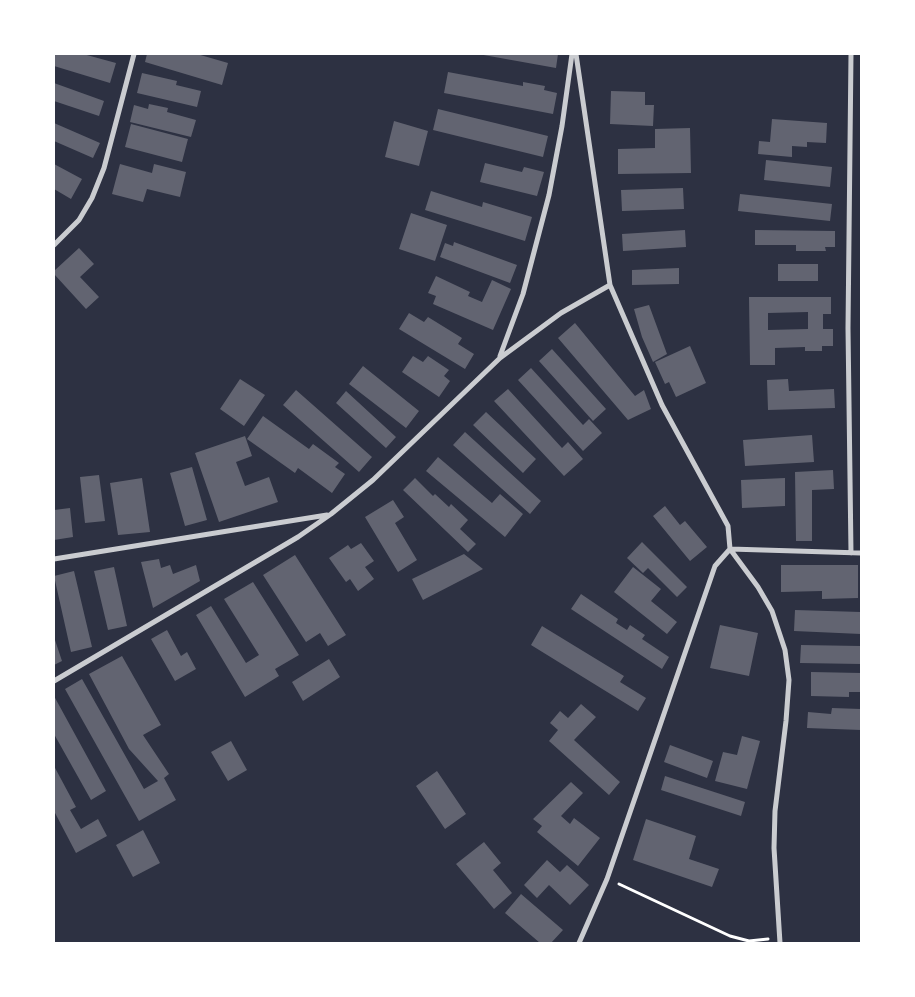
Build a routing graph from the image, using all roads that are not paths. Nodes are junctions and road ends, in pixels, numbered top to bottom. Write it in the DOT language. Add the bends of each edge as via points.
graph roads {
  1 [pos="134,54"];
  2 [pos="574,54"];
  3 [pos="850,54"];
  4 [pos="54,245"];
  5 [pos="610,285"];
  6 [pos="500,358"];
  7 [pos="330,514"];
  8 [pos="730,549"];
  9 [pos="851,553"];
  10 [pos="861,553"];
  11 [pos="54,559"];
  12 [pos="54,682"];
  13 [pos="579,943"];
  14 [pos="780,943"];
  1 -- 4 [label="street" via="104,168 92,198 80,220"];
  2 -- 5 [label="street"];
  2 -- 6 [label="street" via="544,213 523,294"];
  3 -- 9 [label="street" via="848,328"];
  5 -- 6 [label="street" via="561,313"];
  5 -- 8 [label="street" via="662,405 728,526"];
  6 -- 7 [label="street" via="372,480"];
  7 -- 11 [label="street"];
  7 -- 12 [label="street" via="290,542"];
  8 -- 9 [label="street"];
  8 -- 13 [label="street" via="715,566 607,879"];
  8 -- 14 [label="street" via="763,595 779,628 785,650 788,680 786,721 774,848"];
  9 -- 10 [label="street"];
}
